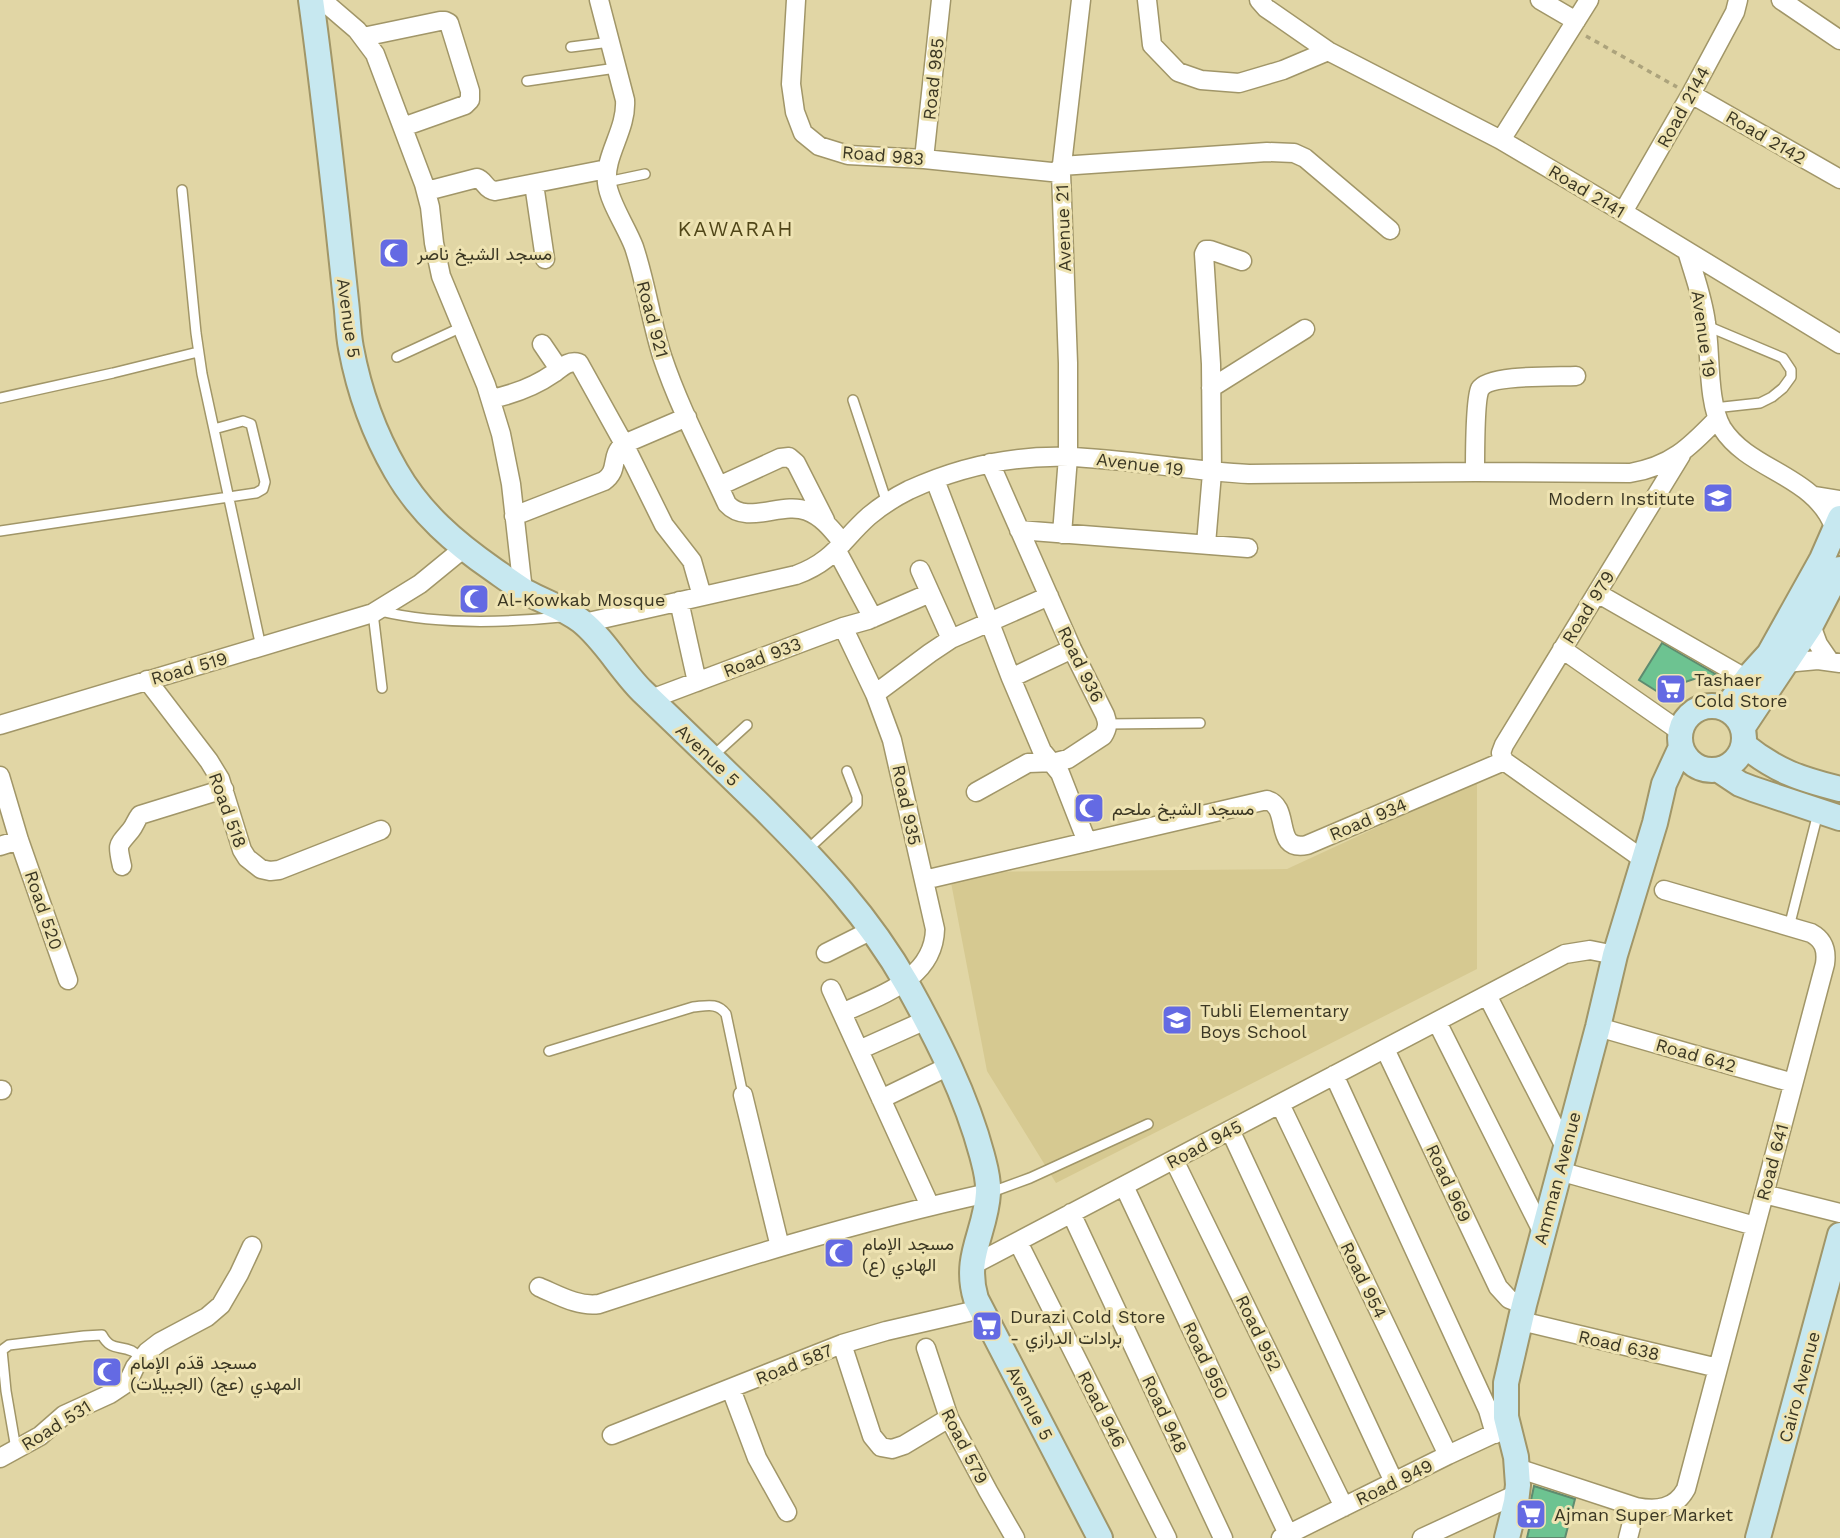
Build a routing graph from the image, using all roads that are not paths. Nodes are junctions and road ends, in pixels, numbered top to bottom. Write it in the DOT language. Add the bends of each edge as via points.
graph roads {
  1 [pos="311,0"];
  2 [pos="322,0"];
  3 [pos="598,0"];
  4 [pos="796,0"];
  5 [pos="941,0"];
  6 [pos="1081,0"];
  7 [pos="1147,0"];
  8 [pos="1259,0"];
  9 [pos="1540,0"];
  10 [pos="1589,0"];
  11 [pos="1738,0"];
  12 [pos="1781,0"];
  13 [pos="1574,24"];
  14 [pos="363,37"];
  15 [pos="1840,40"];
  16 [pos="610,42"];
  17 [pos="571,47"];
  18 [pos="1328,51"];
  19 [pos="616,68"];
  20 [pos="527,81"];
  21 [pos="1691,94"];
  22 [pos="403,127"];
  23 [pos="1501,140"];
  24 [pos="924,159"];
  25 [pos="1061,169"];
  26 [pos="645,174"];
  27 [pos="607,176"];
  28 [pos="1840,179"];
  29 [pos="534,184"];
  30 [pos="182,190"];
  31 [pos="427,191"];
  32 [pos="1623,212"];
  33 [pos="1390,230"];
  34 [pos="1687,251"];
  35 [pos="545,259"];
  36 [pos="1242,261"];
  37 [pos="1707,326"];
  38 [pos="462,327"];
  39 [pos="1305,329"];
  40 [pos="542,344"];
  41 [pos="1840,344"];
  42 [pos="198,352"];
  43 [pos="397,357"];
  44 [pos="559,369"];
  45 [pos="1576,376"];
  46 [pos="1211,388"];
  47 [pos="0,398"];
  48 [pos="491,399"];
  49 [pos="853,400"];
  50 [pos="1716,413"];
  51 [pos="687,417"];
  52 [pos="214,429"];
  53 [pos="624,444"];
  54 [pos="1682,453"];
  55 [pos="1068,457"];
  56 [pos="990,463"];
  57 [pos="1212,472"];
  58 [pos="1475,472"];
  59 [pos="935,480"];
  60 [pos="719,486"];
  61 [pos="1814,496"];
  62 [pos="229,497"];
  63 [pos="1840,500"];
  64 [pos="887,503"];
  65 [pos="514,516"];
  66 [pos="827,524"];
  67 [pos="1838,524"];
  68 [pos="1019,530"];
  69 [pos="0,531"];
  70 [pos="1062,534"];
  71 [pos="1206,544"];
  72 [pos="840,547"];
  73 [pos="464,548"];
  74 [pos="1248,548"];
  75 [pos="1840,569"];
  76 [pos="920,570"];
  77 [pos="523,591"];
  78 [pos="930,593"];
  79 [pos="1597,593"];
  80 [pos="702,596"];
  81 [pos="1049,596"];
  82 [pos="679,601"];
  83 [pos="375,612"];
  84 [pos="873,618"];
  85 [pos="579,619"];
  86 [pos="990,621"];
  87 [pos="1811,625"];
  88 [pos="843,627"];
  89 [pos="951,639"];
  90 [pos="261,647"];
  91 [pos="1072,649"];
  92 [pos="1562,649"];
  93 [pos="1835,662"];
  94 [pos="1786,663"];
  95 [pos="1012,678"];
  96 [pos="1747,679"];
  97 [pos="147,680"];
  98 [pos="696,682"];
  99 [pos="382,688"];
  100 [pos="875,694"];
  101 [pos="651,699"];
  102 [pos="1726,708"];
  103 [pos="1108,723"];
  104 [pos="1200,723"];
  105 [pos="0,725"];
  106 [pos="747,725"];
  107 [pos="1744,736"];
  108 [pos="1681,739"];
  109 [pos="711,757"];
  110 [pos="1504,761"];
  111 [pos="1052,762"];
  112 [pos="1709,769"];
  113 [pos="847,771"];
  114 [pos="0,776"];
  115 [pos="224,789"];
  116 [pos="1840,789"];
  117 [pos="976,792"];
  118 [pos="1829,814"];
  119 [pos="1655,823"];
  120 [pos="382,830"];
  121 [pos="19,840"];
  122 [pos="1087,842"];
  123 [pos="0,846"];
  124 [pos="806,851"];
  125 [pos="1644,860"];
  126 [pos="122,866"];
  127 [pos="924,880"];
  128 [pos="1664,890"];
  129 [pos="1789,927"];
  130 [pos="872,930"];
  131 [pos="826,953"];
  132 [pos="1615,955"];
  133 [pos="68,980"];
  134 [pos="906,982"];
  135 [pos="831,989"];
  136 [pos="1488,995"];
  137 [pos="842,1013"];
  138 [pos="926,1020"];
  139 [pos="1437,1022"];
  140 [pos="1598,1027"];
  141 [pos="1385,1049"];
  142 [pos="859,1050"];
  143 [pos="549,1051"];
  144 [pos="948,1066"];
  145 [pos="1335,1075"];
  146 [pos="1793,1083"];
  147 [pos="743,1095"];
  148 [pos="881,1098"];
  149 [pos="1280,1104"];
  150 [pos="1148,1124"];
  151 [pos="1230,1130"];
  152 [pos="1565,1147"];
  153 [pos="1174,1160"];
  154 [pos="1559,1171"];
  155 [pos="1124,1186"];
  156 [pos="988,1193"];
  157 [pos="1764,1194"];
  158 [pos="930,1206"];
  159 [pos="1072,1213"];
  160 [pos="1840,1213"];
  161 [pos="1755,1226"];
  162 [pos="1543,1234"];
  163 [pos="1840,1237"];
  164 [pos="1018,1242"];
  165 [pos="252,1246"];
  166 [pos="780,1247"];
  167 [pos="971,1266"];
  168 [pos="539,1287"];
  169 [pos="981,1309"];
  170 [pos="1522,1313"];
  171 [pos="842,1345"];
  172 [pos="926,1348"];
  173 [pos="142,1358"];
  174 [pos="1718,1368"];
  175 [pos="731,1389"];
  176 [pos="949,1418"];
  177 [pos="1501,1431"];
  178 [pos="612,1435"];
  179 [pos="8,1454"];
  180 [pos="1448,1455"];
  181 [pos="1517,1468"];
  182 [pos="1394,1482"];
  183 [pos="1517,1494"];
  184 [pos="1344,1507"];
  185 [pos="1636,1507"];
  186 [pos="788,1512"];
  187 [pos="1284,1536"];
  188 [pos="1015,1538"];
  189 [pos="1100,1538"];
  190 [pos="1167,1538"];
  191 [pos="1223,1538"];
  192 [pos="1422,1538"];
  193 [pos="1507,1538"];
  194 [pos="1628,1538"];
  195 [pos="1758,1538"];
  1 -- 73 [label="street, Avenue 5" via="351,346 367,411 413,497"];
  2 -- 14 [label="street"];
  3 -- 16 [label="street"];
  4 -- 24 [label="street, Road 983" via="791,84 803,133 819,146 848,155"];
  5 -- 24 [label="street, Road 985"];
  6 -- 25 [label="street, Avenue 21"];
  7 -- 18 [label="street" via="1152,45 1178,72 1201,80 1239,83"];
  8 -- 18 [label="street, Road 2141"];
  9 -- 13 [label="street"];
  10 -- 13 [label="street"];
  11 -- 21 [label="street, Road 2144"];
  12 -- 15 [label="street"];
  13 -- 23 [label="street"];
  14 -- 22 [label="street" via="380,64"];
  14 -- 22 [label="street" via="449,23 470,100"];
  16 -- 17 [label="lane"];
  16 -- 19 [label="street"];
  18 -- 23 [label="street, Road 2141"];
  19 -- 20 [label="lane"];
  19 -- 27 [label="street" via="626,109"];
  21 -- 28 [label="street, Road 2142"];
  21 -- 32 [label="street, Road 2144"];
  22 -- 31 [label="street"];
  23 -- 32 [label="street, Road 2141"];
  24 -- 25 [label="street, Road 983"];
  25 -- 33 [label="street, Road 983" via="1294,153"];
  25 -- 55 [label="street, Avenue 21"];
  26 -- 27 [label="lane"];
  27 -- 29 [label="street"];
  27 -- 51 [label="street, Road 921" via="610,194 633,245 662,354"];
  29 -- 31 [label="street" via="493,191 477,178"];
  29 -- 35 [label="street"];
  30 -- 42 [label="lane"];
  31 -- 38 [label="street" via="437,259"];
  32 -- 34 [label="street, Road 2141"];
  34 -- 37 [label="street, Avenue 19"];
  34 -- 41 [label="street, Road 2141"];
  36 -- 46 [label="street" via="1210,250 1204,254"];
  37 -- 50 [label="street, Avenue 19"];
  37 -- 50 [label="lane" via="1783,358 1791,370 1791,377 1772,397"];
  38 -- 43 [label="lane"];
  38 -- 48 [label="street"];
  39 -- 46 [label="street"];
  40 -- 44 [label="street"];
  42 -- 47 [label="lane"];
  42 -- 52 [label="lane"];
  44 -- 48 [label="street" via="523,391"];
  44 -- 53 [label="street" via="572,361 582,366"];
  45 -- 58 [label="street" via="1504,379 1490,381 1481,389"];
  46 -- 57 [label="street"];
  48 -- 65 [label="street"];
  49 -- 64 [label="lane"];
  50 -- 54 [label="street, Avenue 19"];
  50 -- 61 [label="street" via="1740,448"];
  51 -- 53 [label="street"];
  51 -- 60 [label="street, Road 921"];
  52 -- 62 [label="lane"];
  52 -- 62 [label="lane" via="248,422 265,482 260,492"];
  53 -- 65 [label="street" via="616,452 612,474 604,481"];
  53 -- 80 [label="street" via="664,525 692,561"];
  54 -- 58 [label="street, Avenue 19" via="1659,466 1630,473"];
  54 -- 79 [label="street, Road 979"];
  55 -- 56 [label="street, Avenue 19"];
  55 -- 57 [label="street, Avenue 19"];
  55 -- 70 [label="street, Avenue 21"];
  56 -- 59 [label="street, Avenue 19"];
  56 -- 68 [label="street, Road 936"];
  57 -- 58 [label="street, Avenue 19"];
  57 -- 71 [label="street"];
  59 -- 64 [label="street, Avenue 19"];
  59 -- 86 [label="street"];
  60 -- 66 [label="street, Road 921" via="727,504 740,513 803,509"];
  60 -- 66 [label="street" via="789,457"];
  61 -- 63 [label="street"];
  61 -- 67 [label="street"];
  62 -- 69 [label="lane"];
  62 -- 90 [label="lane"];
  64 -- 72 [label="street, Avenue 19"];
  65 -- 77 [label="street"];
  66 -- 72 [label="street, Road 921"];
  67 -- 96 [label="street" via="1769,654"];
  68 -- 70 [label="street"];
  68 -- 81 [label="street, Road 936"];
  70 -- 71 [label="street"];
  71 -- 74 [label="street"];
  72 -- 80 [label="street, Avenue 19" via="811,570"];
  72 -- 84 [label="street"];
  73 -- 77 [label="street, Avenue 5"];
  73 -- 83 [label="street, Road 519" via="420,584"];
  75 -- 87 [label="street"];
  76 -- 78 [label="street"];
  77 -- 85 [label="street, Avenue 5"];
  78 -- 84 [label="street, Road 933"];
  78 -- 89 [label="street"];
  79 -- 92 [label="street, Road 979"];
  79 -- 96 [label="street"];
  80 -- 82 [label="street, Avenue 19"];
  81 -- 86 [label="street"];
  81 -- 91 [label="street, Road 936"];
  82 -- 85 [label="street, Avenue 19"];
  82 -- 98 [label="street"];
  83 -- 85 [label="lane, Road 519" via="461,621"];
  83 -- 90 [label="street, Road 519"];
  83 -- 99 [label="lane"];
  84 -- 88 [label="street, Road 933"];
  85 -- 101 [label="street, Avenue 5"];
  86 -- 89 [label="street"];
  86 -- 95 [label="street"];
  87 -- 93 [label="street" via="1818,644"];
  87 -- 94 [label="street"];
  88 -- 98 [label="street, Road 933"];
  88 -- 100 [label="street, Road 935"];
  89 -- 100 [label="street"];
  90 -- 97 [label="street, Road 519"];
  91 -- 95 [label="street"];
  91 -- 103 [label="street, Road 936"];
  92 -- 108 [label="street"];
  92 -- 110 [label="street, Road 979" via="1504,745"];
  93 -- 94 [label="street"];
  94 -- 107 [label="street"];
  95 -- 111 [label="street" via="1042,751"];
  96 -- 102 [label="street"];
  97 -- 105 [label="street, Road 519"];
  97 -- 115 [label="street, Road 518" via="209,761"];
  98 -- 101 [label="street, Road 933"];
  100 -- 127 [label="street, Road 935" via="897,756"];
  101 -- 109 [label="street, Avenue 5"];
  102 -- 107 [label="street"];
  102 -- 108 [label="street" via="1698,709 1684,722"];
  103 -- 104 [label="lane"];
  103 -- 111 [label="street, Road 936" via="1103,736 1068,759"];
  106 -- 109 [label="lane"];
  107 -- 112 [label="street" via="1735,761 1728,767"];
  107 -- 116 [label="street" via="1765,761 1787,774"];
  108 -- 112 [label="street" via="1685,756"];
  108 -- 119 [label="street, Amman Avenue"];
  109 -- 124 [label="street, Avenue 5"];
  110 -- 122 [label="street, Road 934" via="1307,845 1286,838 1277,806 1267,800"];
  110 -- 125 [label="street"];
  111 -- 117 [label="street, Road 936" via="1028,763"];
  111 -- 122 [label="street"];
  112 -- 118 [label="street"];
  112 -- 119 [label="street, Amman Avenue" via="1675,793"];
  113 -- 124 [label="lane" via="857,804"];
  114 -- 121 [label="street, Road 520"];
  115 -- 120 [label="street, Road 518" via="242,850 261,869 279,870"];
  115 -- 126 [label="street" via="140,815 120,842"];
  118 -- 129 [label="lane"];
  119 -- 125 [label="street, Amman Avenue"];
  121 -- 123 [label="street"];
  121 -- 133 [label="street, Road 520"];
  122 -- 127 [label="street, Road 934"];
  124 -- 130 [label="street, Avenue 5"];
  125 -- 132 [label="street, Amman Avenue"];
  127 -- 134 [label="street, Road 935" via="935,942 930,955"];
  128 -- 129 [label="street, Road 641"];
  129 -- 146 [label="street, Road 641" via="1819,938 1826,954"];
  130 -- 131 [label="street"];
  130 -- 134 [label="street, Avenue 5"];
  132 -- 136 [label="street, Road 945" via="1590,950 1565,954"];
  132 -- 140 [label="street, Amman Avenue"];
  134 -- 137 [label="street"];
  134 -- 138 [label="street, Avenue 5"];
  135 -- 137 [label="street"];
  136 -- 139 [label="street, Road 945"];
  136 -- 152 [label="street"];
  137 -- 142 [label="street"];
  138 -- 142 [label="street"];
  138 -- 144 [label="street, Avenue 5"];
  139 -- 141 [label="street, Road 945"];
  139 -- 162 [label="street"];
  140 -- 146 [label="street, Road 642"];
  140 -- 152 [label="street, Amman Avenue"];
  141 -- 145 [label="street, Road 945"];
  141 -- 170 [label="street, Road 969" via="1498,1287"];
  142 -- 148 [label="street"];
  143 -- 147 [label="lane" via="693,1007 715,1005 726,1014"];
  144 -- 148 [label="street"];
  144 -- 156 [label="street, Avenue 5" via="979,1143"];
  145 -- 149 [label="street, Road 945"];
  145 -- 177 [label="street"];
  146 -- 157 [label="street, Road 641"];
  147 -- 166 [label="street"];
  148 -- 158 [label="street"];
  149 -- 151 [label="street, Road 945"];
  149 -- 180 [label="street, Road 954"];
  150 -- 156 [label="lane"];
  151 -- 153 [label="street, Road 945"];
  151 -- 182 [label="street"];
  152 -- 154 [label="street, Amman Avenue"];
  153 -- 155 [label="street, Road 945"];
  153 -- 184 [label="street, Road 952"];
  154 -- 161 [label="street"];
  154 -- 162 [label="street, Amman Avenue"];
  155 -- 159 [label="street, Road 945"];
  155 -- 187 [label="street, Road 950"];
  156 -- 158 [label="street"];
  156 -- 167 [label="street, Avenue 5"];
  157 -- 160 [label="street"];
  157 -- 161 [label="street, Road 641"];
  158 -- 166 [label="street"];
  159 -- 164 [label="street, Road 945"];
  159 -- 191 [label="street, Road 948"];
  161 -- 174 [label="street, Road 641"];
  162 -- 170 [label="street, Amman Avenue"];
  163 -- 195 [label="street, Cairo Avenue"];
  164 -- 167 [label="street, Road 945"];
  164 -- 190 [label="street, Road 946"];
  165 -- 173 [label="street, Road 531" via="220,1305"];
  166 -- 168 [label="street" via="593,1305"];
  167 -- 169 [label="street, Avenue 5"];
  169 -- 171 [label="street, Road 587"];
  169 -- 189 [label="street, Avenue 5"];
  170 -- 174 [label="street, Road 638"];
  170 -- 177 [label="street, Amman Avenue"];
  171 -- 175 [label="street, Road 587"];
  171 -- 176 [label="street" via="872,1436 881,1447 904,1445"];
  172 -- 176 [label="street, Road 579"];
  173 -- 179 [label="street, Road 531" via="128,1382 64,1415 40,1436"];
  173 -- 179 [label="lane" via="115,1348 102,1335 9,1345 2,1350"];
  174 -- 185 [label="street, Road 641" via="1682,1496 1665,1508"];
  175 -- 178 [label="street, Road 587"];
  175 -- 186 [label="street" via="757,1458"];
  176 -- 188 [label="street, Road 579"];
  177 -- 180 [label="street, Road 949"];
  177 -- 181 [label="street, Amman Avenue"];
  180 -- 182 [label="street, Road 949"];
  181 -- 183 [label="street, Amman Avenue"];
  181 -- 185 [label="street"];
  182 -- 184 [label="street, Road 949"];
  183 -- 192 [label="street"];
  183 -- 193 [label="street, Amman Avenue"];
  184 -- 187 [label="street, Road 949"];
  185 -- 194 [label="street"];
}
